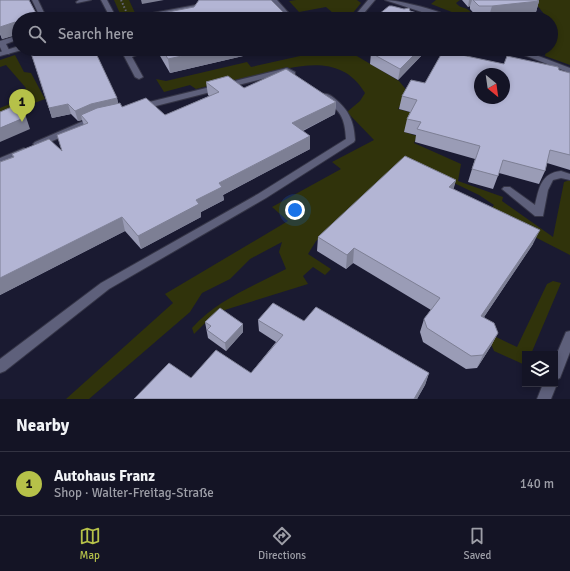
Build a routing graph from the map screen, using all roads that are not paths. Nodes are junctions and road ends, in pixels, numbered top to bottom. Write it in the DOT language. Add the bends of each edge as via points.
graph roads {
  1 [pos="35,0"];
  2 [pos="88,0"];
  3 [pos="104,0"];
  4 [pos="233,0"];
  5 [pos="273,0"];
  6 [pos="372,0"];
  7 [pos="388,0"];
  8 [pos="79,2"];
  9 [pos="428,11"];
  10 [pos="41,12"];
  11 [pos="110,12"];
  12 [pos="169,12"];
  13 [pos="284,12"];
  14 [pos="361,12"];
  15 [pos="12,39"];
  16 [pos="3,53"];
  17 [pos="128,56"];
  18 [pos="531,56"];
  19 [pos="570,71"];
  20 [pos="139,77"];
  21 [pos="300,79"];
  22 [pos="318,92"];
  23 [pos="127,111"];
  24 [pos="105,116"];
  25 [pos="0,161"];
  26 [pos="570,177"];
  27 [pos="508,189"];
  28 [pos="570,336"];
  29 [pos="558,366"];
  30 [pos="0,367"];
  31 [pos="549,387"];
  32 [pos="544,399"];
  1 -- 10 [label="street"];
  2 -- 8 [label="street"];
  3 -- 11 [label="street"];
  4 -- 12 [label="street"];
  5 -- 13 [label="street"];
  6 -- 14 [label="street"];
  7 -- 9 [label="street"];
  15 -- 16 [label="street" via="2,43"];
  17 -- 20 [label="street"];
  18 -- 19 [label="street"];
  21 -- 23 [label="street" via="287,70"];
  22 -- 30 [label="street" via="343,109 350,126 351,140 262,196 105,286"];
  24 -- 25 [label="street"];
  26 -- 27 [label="street" via="564,174 552,175 546,180 539,212"];
  28 -- 29 [label="street"];
  31 -- 32 [label="street"];
}
